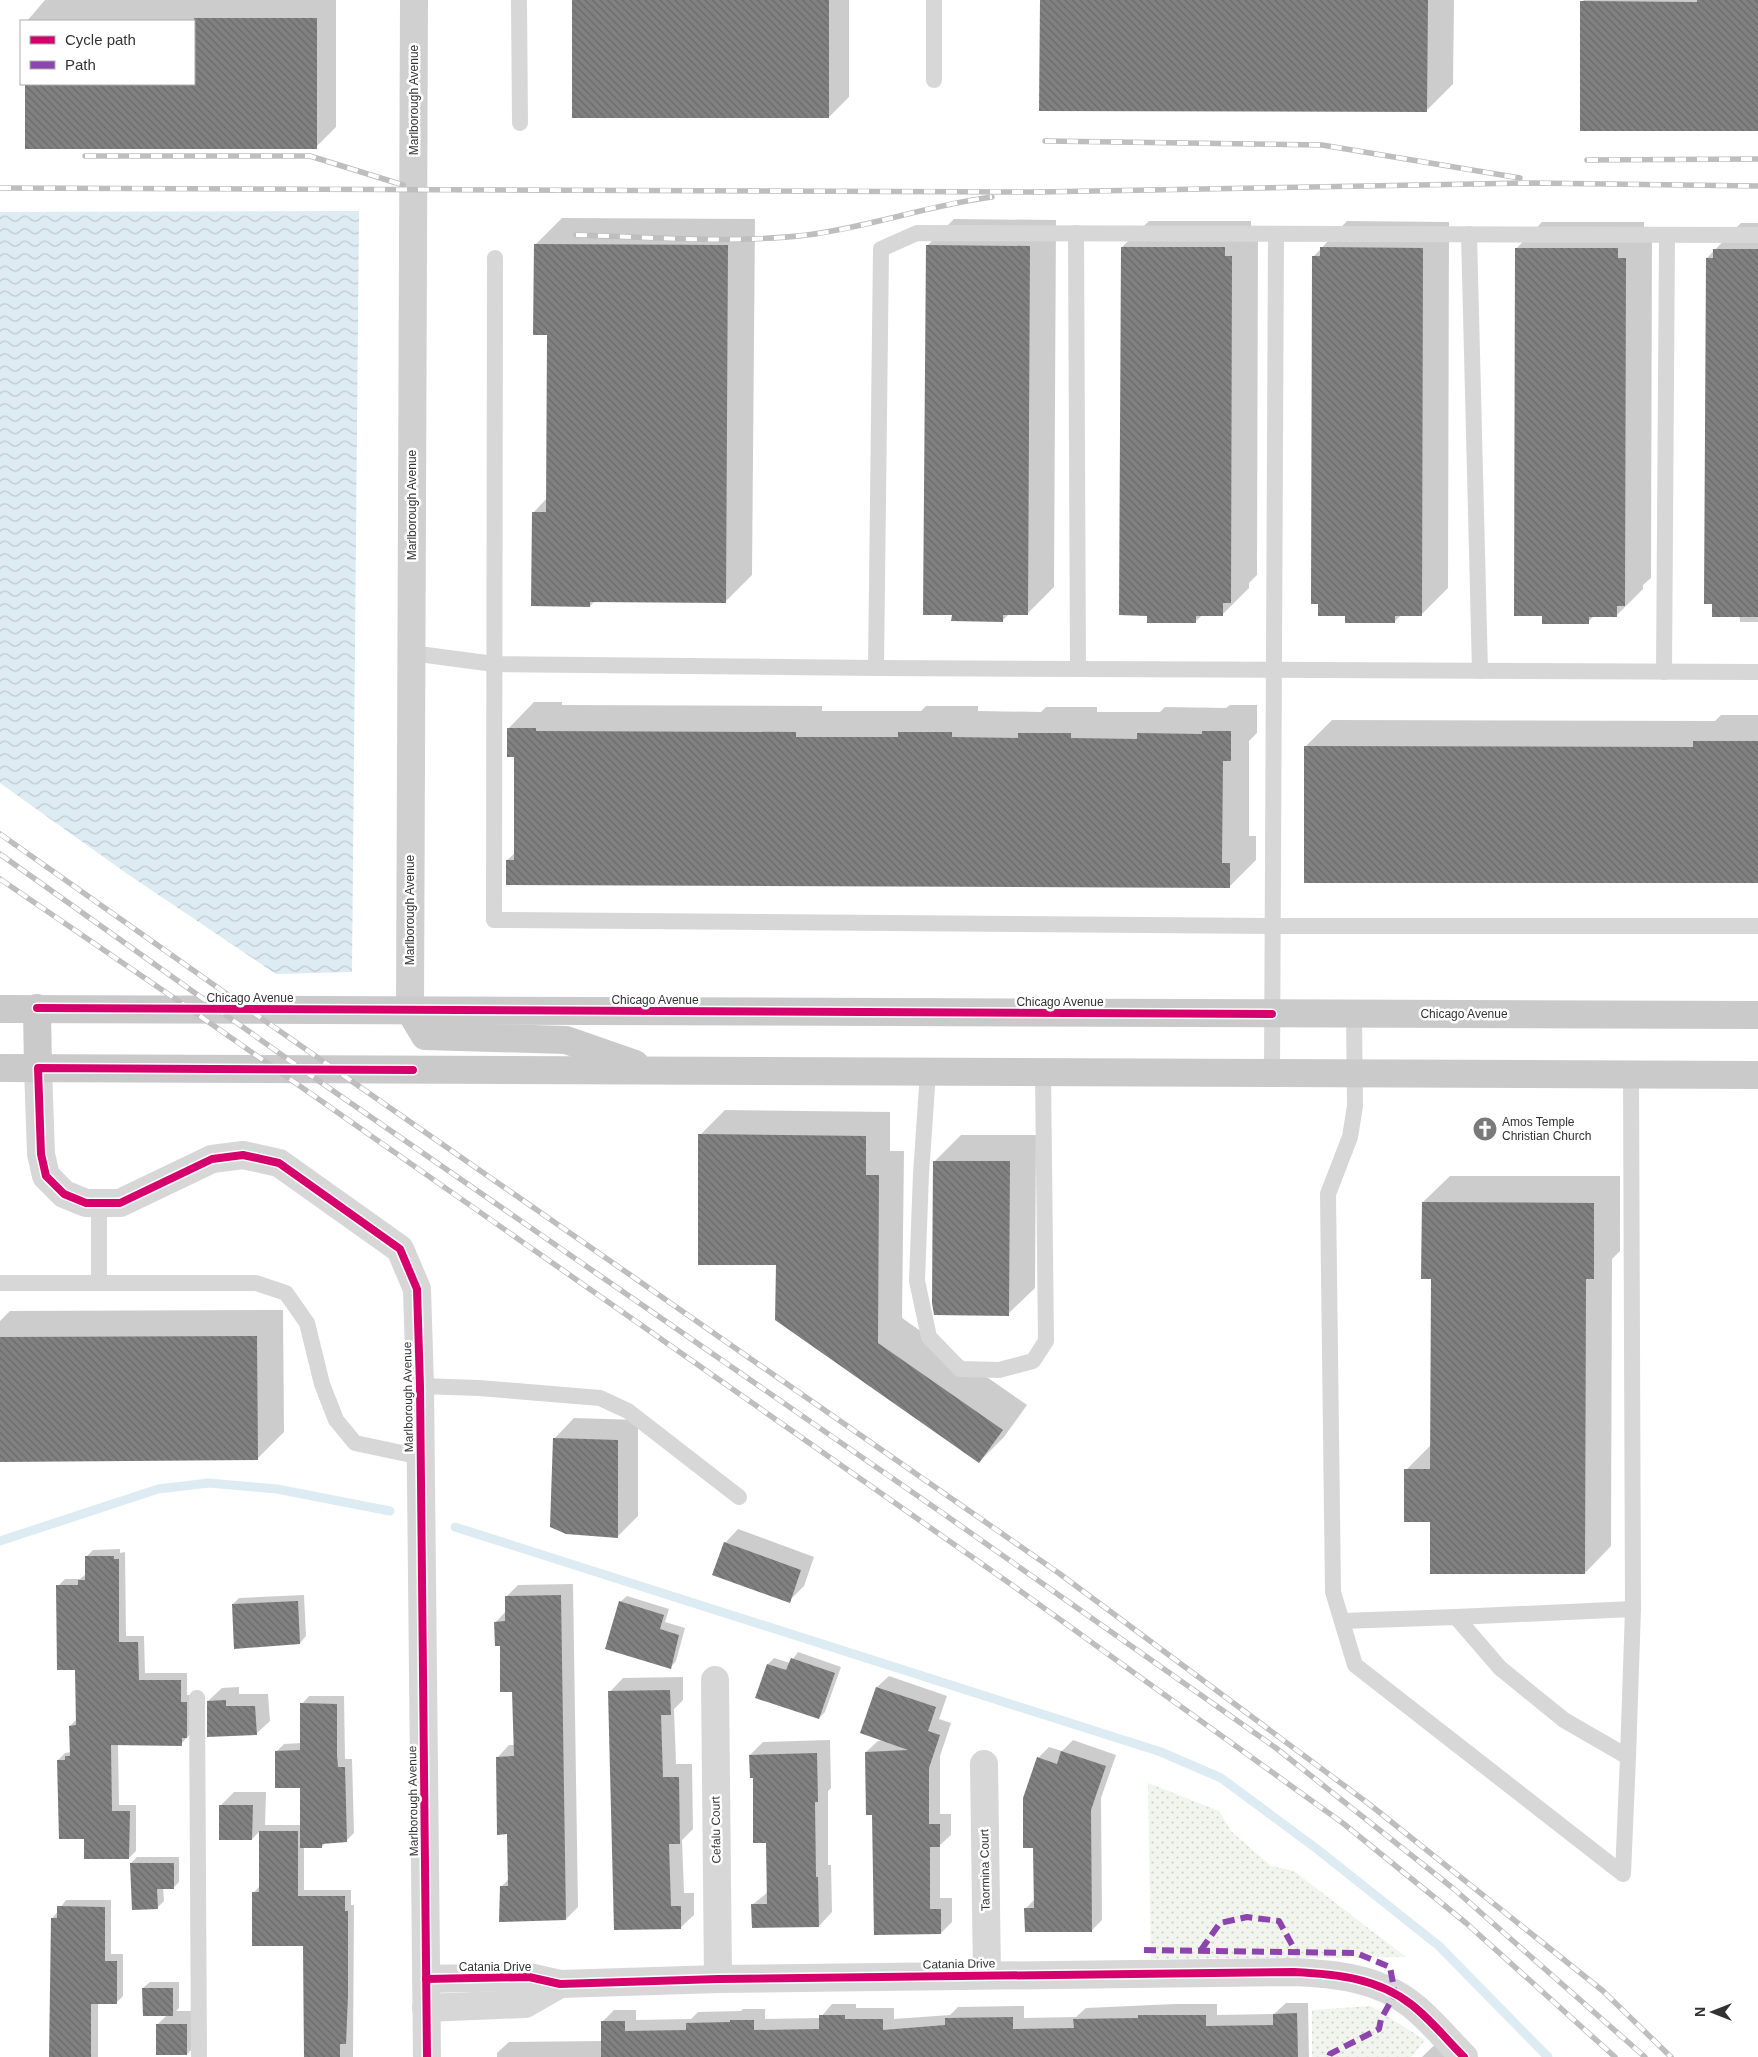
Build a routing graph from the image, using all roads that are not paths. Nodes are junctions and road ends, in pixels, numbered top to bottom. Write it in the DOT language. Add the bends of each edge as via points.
graph roads {
  1 [pos="414,0"];
  2 [pos="519,0"];
  3 [pos="934,0"];
  4 [pos="934,80"];
  5 [pos="520,123"];
  6 [pos="1076,233"];
  7 [pos="1276,234"];
  8 [pos="1469,234"];
  9 [pos="1667,235"];
  10 [pos="1758,235"];
  11 [pos="495,258"];
  12 [pos="410,653"];
  13 [pos="494,664"];
  14 [pos="876,668"];
  15 [pos="1078,669"];
  16 [pos="1274,670"];
  17 [pos="1480,671"];
  18 [pos="1664,672"];
  19 [pos="1758,672"];
  20 [pos="1273,926"];
  21 [pos="1758,926"];
  22 [pos="37,1008"];
  23 [pos="0,1009"];
  24 [pos="410,1011"];
  25 [pos="1272,1014"];
  26 [pos="1354,1014"];
  27 [pos="1758,1015"];
  28 [pos="0,1068"];
  29 [pos="38,1068"];
  30 [pos="656,1071"];
  31 [pos="928,1072"];
  32 [pos="1043,1072"];
  33 [pos="1272,1072"];
  34 [pos="1354,1073"];
  35 [pos="1631,1074"];
  36 [pos="1758,1075"];
  37 [pos="99,1203"];
  38 [pos="0,1283"];
  39 [pos="99,1283"];
  40 [pos="420,1386"];
  41 [pos="421,1457"];
  42 [pos="739,1497"];
  43 [pos="1633,1609"];
  44 [pos="1456,1617"];
  45 [pos="1342,1621"];
  46 [pos="715,1680"];
  47 [pos="197,1698"];
  48 [pos="1628,1757"];
  49 [pos="984,1764"];
  50 [pos="987,1975"];
  51 [pos="426,1978"];
  52 [pos="718,1979"];
  53 [pos="560,1984"];
  54 [pos="426,2008"];
  55 [pos="199,2057"];
  56 [pos="427,2057"];
  57 [pos="1464,2057"];
  1 -- 12 [label="street, Marlborough Avenue"];
  2 -- 5 [label="lane"];
  3 -- 4 [label="lane"];
  6 -- 7 [label="lane"];
  6 -- 14 [label="lane" via="917,233 881,249"];
  6 -- 15 [label="lane"];
  7 -- 8 [label="lane"];
  7 -- 16 [label="lane"];
  8 -- 9 [label="lane"];
  8 -- 17 [label="lane"];
  9 -- 10 [label="lane"];
  9 -- 18 [label="lane"];
  11 -- 13 [label="lane"];
  12 -- 13 [label="lane"];
  12 -- 24 [label="street, Marlborough Avenue"];
  13 -- 14 [label="lane"];
  13 -- 20 [label="lane" via="494,920"];
  14 -- 15 [label="lane"];
  15 -- 16 [label="lane"];
  16 -- 17 [label="lane"];
  16 -- 20 [label="lane"];
  17 -- 18 [label="lane"];
  18 -- 19 [label="lane"];
  20 -- 21 [label="lane"];
  20 -- 25 [label="lane"];
  22 -- 23 [label="main road, Chicago Avenue"];
  22 -- 24 [label="main road, Chicago Avenue"];
  22 -- 29 [label="main road"];
  24 -- 25 [label="main road, Chicago Avenue"];
  24 -- 30 [label="main road" via="425,1036 566,1040"];
  25 -- 26 [label="main road, Chicago Avenue"];
  25 -- 33 [label="lane"];
  26 -- 27 [label="main road, Chicago Avenue"];
  26 -- 34 [label="lane"];
  28 -- 29 [label="main road"];
  29 -- 30 [label="main road"];
  29 -- 37 [label="street, Marlborough Avenue" via="41,1154 46,1176 64,1194 86,1203"];
  30 -- 31 [label="main road"];
  31 -- 32 [label="main road"];
  31 -- 32 [label="lane" via="917,1281 929,1337 960,1368 999,1370 1033,1362 1046,1342"];
  32 -- 33 [label="main road"];
  33 -- 34 [label="main road"];
  34 -- 35 [label="main road"];
  34 -- 45 [label="lane" via="1355,1106 1350,1137 1328,1194 1333,1592"];
  35 -- 36 [label="main road"];
  35 -- 43 [label="lane"];
  37 -- 39 [label="lane"];
  37 -- 40 [label="street, Marlborough Avenue" via="120,1203 212,1159 243,1155 279,1163 400,1249 417,1288"];
  38 -- 39 [label="lane"];
  39 -- 41 [label="lane" via="256,1283 286,1293 307,1323 322,1384 336,1420 356,1443"];
  40 -- 41 [label="street, Marlborough Avenue"];
  40 -- 42 [label="lane" via="600,1398 628,1411"];
  41 -- 51 [label="street, Marlborough Avenue"];
  43 -- 44 [label="lane"];
  43 -- 48 [label="lane"];
  44 -- 45 [label="lane"];
  44 -- 48 [label="lane" via="1500,1668 1564,1720"];
  45 -- 48 [label="lane" via="1355,1666 1623,1874"];
  46 -- 52 [label="street, Cefalu Court"];
  47 -- 55 [label="lane"];
  49 -- 50 [label="street, Taormina Court"];
  50 -- 52 [label="street, Catania Drive"];
  50 -- 57 [label="street, Catania Drive" via="1294,1972 1364,1980 1412,2005"];
  51 -- 53 [label="street, Catania Drive" via="529,1977"];
  51 -- 54 [label="street, Marlborough Avenue"];
  52 -- 53 [label="street, Catania Drive"];
  53 -- 54 [label="street, Catania Drive" via="525,2004"];
  54 -- 56 [label="street, Marlborough Avenue"];
}
